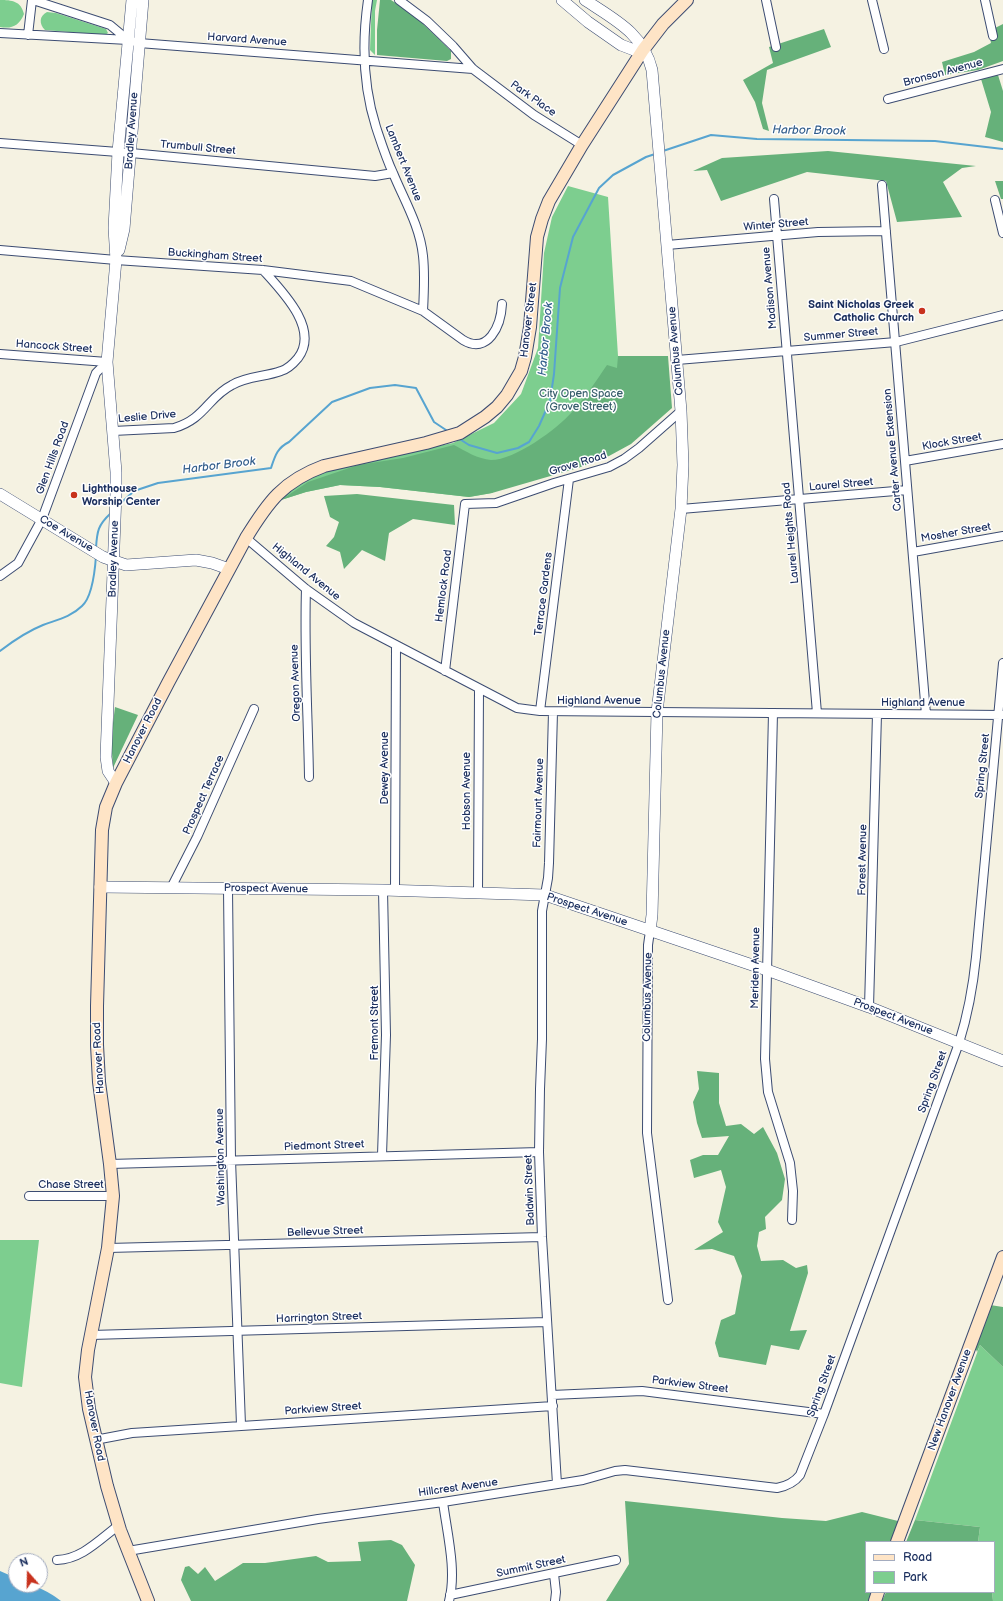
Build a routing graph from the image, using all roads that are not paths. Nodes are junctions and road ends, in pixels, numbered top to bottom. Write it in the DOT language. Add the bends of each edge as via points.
graph roads {
  1 [pos="32,0"];
  2 [pos="132,0"];
  3 [pos="143,0"];
  4 [pos="368,0"];
  5 [pos="399,0"];
  6 [pos="585,0"];
  7 [pos="687,0"];
  8 [pos="766,0"];
  9 [pos="872,0"];
  10 [pos="985,0"];
  11 [pos="566,2"];
  12 [pos="0,33"];
  13 [pos="28,34"];
  14 [pos="993,36"];
  15 [pos="133,42"];
  16 [pos="776,47"];
  17 [pos="884,49"];
  18 [pos="643,50"];
  19 [pos="365,61"];
  20 [pos="1003,68"];
  21 [pos="473,69"];
  22 [pos="888,99"];
  23 [pos="0,143"];
  24 [pos="582,145"];
  25 [pos="118,152"];
  26 [pos="131,153"];
  27 [pos="393,173"];
  28 [pos="882,185"];
  29 [pos="774,199"];
  30 [pos="994,200"];
  31 [pos="886,230"];
  32 [pos="1003,233"];
  33 [pos="777,236"];
  34 [pos="668,245"];
  35 [pos="0,250"];
  36 [pos="116,260"];
  37 [pos="263,270"];
  38 [pos="502,304"];
  39 [pos="423,310"];
  40 [pos="1003,316"];
  41 [pos="896,342"];
  42 [pos="787,351"];
  43 [pos="0,354"];
  44 [pos="677,360"];
  45 [pos="107,362"];
  46 [pos="681,411"];
  47 [pos="113,431"];
  48 [pos="1003,444"];
  49 [pos="905,461"];
  50 [pos="569,478"];
  51 [pos="907,490"];
  52 [pos="0,494"];
  53 [pos="799,500"];
  54 [pos="465,504"];
  55 [pos="681,509"];
  56 [pos="42,519"];
  57 [pos="1003,536"];
  58 [pos="246,538"];
  59 [pos="913,552"];
  60 [pos="114,561"];
  61 [pos="229,569"];
  62 [pos="0,576"];
  63 [pos="306,589"];
  64 [pos="396,646"];
  65 [pos="1003,663"];
  66 [pos="445,671"];
  67 [pos="479,689"];
  68 [pos="254,710"];
  69 [pos="540,712"];
  70 [pos="553,712"];
  71 [pos="656,712"];
  72 [pos="773,712"];
  73 [pos="817,713"];
  74 [pos="877,714"];
  75 [pos="926,714"];
  76 [pos="1001,715"];
  77 [pos="309,778"];
  78 [pos="116,783"];
  79 [pos="100,887"];
  80 [pos="171,888"];
  81 [pos="228,889"];
  82 [pos="383,890"];
  83 [pos="395,890"];
  84 [pos="478,892"];
  85 [pos="545,895"];
  86 [pos="650,931"];
  87 [pos="767,970"];
  88 [pos="869,1007"];
  89 [pos="959,1043"];
  90 [pos="1003,1061"];
  91 [pos="539,1152"];
  92 [pos="382,1155"];
  93 [pos="231,1160"];
  94 [pos="110,1164"];
  95 [pos="29,1196"];
  96 [pos="112,1196"];
  97 [pos="792,1220"];
  98 [pos="542,1237"];
  99 [pos="234,1245"];
  100 [pos="108,1248"];
  101 [pos="1003,1258"];
  102 [pos="668,1300"];
  103 [pos="547,1322"];
  104 [pos="238,1331"];
  105 [pos="91,1335"];
  106 [pos="552,1395"];
  107 [pos="553,1406"];
  108 [pos="824,1414"];
  109 [pos="241,1425"];
  110 [pos="96,1440"];
  111 [pos="557,1484"];
  112 [pos="791,1484"];
  113 [pos="443,1502"];
  114 [pos="119,1525"];
  115 [pos="897,1541"];
  116 [pos="128,1551"];
  117 [pos="57,1560"];
  118 [pos="616,1560"];
  119 [pos="554,1574"];
  120 [pos="450,1598"];
  121 [pos="148,1601"];
  122 [pos="554,1601"];
  1 -- 13 [label="street"];
  1 -- 15 [label="street" via="110,25"];
  2 -- 15 [label="street, Bradley Avenue"];
  3 -- 15 [label="street, Bradley Avenue"];
  4 -- 19 [label="street, Lambert Avenue"];
  5 -- 21 [label="street, Park Place" via="427,21"];
  6 -- 18 [label="street, Columbus Avenue" via="629,30"];
  7 -- 18 [label="main road, Hanover Street" via="663,24"];
  8 -- 16 [label="street"];
  9 -- 17 [label="street"];
  10 -- 14 [label="street"];
  11 -- 18 [label="street" via="621,45"];
  12 -- 13 [label="street, Harvard Avenue"];
  13 -- 15 [label="street, Harvard Avenue"];
  15 -- 19 [label="street, Harvard Avenue"];
  15 -- 25 [label="street, Bradley Avenue"];
  15 -- 26 [label="street, Bradley Avenue"];
  18 -- 24 [label="main road, Hanover Street"];
  18 -- 34 [label="street, Columbus Avenue" via="652,70"];
  19 -- 21 [label="street"];
  19 -- 27 [label="street, Lambert Avenue" via="367,87 376,126"];
  20 -- 22 [label="street, Bronson Avenue"];
  21 -- 24 [label="street, Park Place" via="534,115"];
  23 -- 25 [label="street, Trumbull Street"];
  24 -- 58 [label="main road, Hanover Street" via="549,201 542,219 535,255 528,343 520,371 497,407 472,426 446,438 340,462 295,479 271,500"];
  25 -- 26 [label="street, Trumbull Street"];
  25 -- 36 [label="street, Bradley Avenue" via="114,228"];
  26 -- 27 [label="street, Trumbull Street" via="374,176"];
  26 -- 36 [label="street, Bradley Avenue" via="124,229"];
  27 -- 39 [label="street, Lambert Avenue" via="408,204 423,255"];
  28 -- 31 [label="street, Carter Avenue Extension"];
  29 -- 33 [label="street, Madison Avenue"];
  30 -- 32 [label="street"];
  31 -- 33 [label="street, Winter Street"];
  31 -- 41 [label="street, Carter Avenue Extension"];
  33 -- 34 [label="street, Winter Street"];
  33 -- 42 [label="street, Madison Avenue"];
  34 -- 44 [label="street, Columbus Avenue"];
  35 -- 36 [label="street, Buckingham Street"];
  36 -- 37 [label="street, Buckingham Street"];
  36 -- 45 [label="street, Bradley Avenue"];
  37 -- 39 [label="street, Buckingham Street" via="351,281"];
  37 -- 47 [label="street, Leslie Drive" via="288,300 303,326 303,351 289,368 228,386 192,421 183,425 174,428"];
  38 -- 39 [label="street, Buckingham Street" via="501,319 494,332 486,341 476,345 469,344"];
  40 -- 41 [label="street, Summer Street"];
  41 -- 42 [label="street, Summer Street"];
  41 -- 49 [label="street, Carter Avenue Extension"];
  42 -- 44 [label="street, Summer Street"];
  42 -- 53 [label="street, Laurel Heights Road"];
  43 -- 45 [label="street, Hancock Street"];
  44 -- 46 [label="street, Columbus Avenue"];
  45 -- 47 [label="street, Bradley Avenue"];
  45 -- 56 [label="street, Glen Hills Road" via="96,373"];
  46 -- 50 [label="street, Grove Road" via="624,459 609,467"];
  46 -- 55 [label="street, Columbus Avenue"];
  47 -- 60 [label="street, Bradley Avenue" via="116,472"];
  48 -- 49 [label="street, Klock Street"];
  49 -- 51 [label="street, Carter Avenue Extension"];
  50 -- 54 [label="street, Grove Road" via="496,502"];
  50 -- 69 [label="street, Terrace Gardens"];
  51 -- 53 [label="street, Laurel Street"];
  51 -- 59 [label="street, Carter Avenue Extension"];
  52 -- 56 [label="street, Coe Avenue"];
  53 -- 55 [label="street, Laurel Street"];
  53 -- 73 [label="street, Laurel Heights Road"];
  54 -- 66 [label="street, Hemlock Road"];
  55 -- 71 [label="street, Columbus Avenue"];
  56 -- 60 [label="street, Coe Avenue"];
  56 -- 62 [label="street, Glen Hills Road" via="18,563"];
  57 -- 59 [label="street, Mosher Street"];
  58 -- 61 [label="main road, Hanover Road"];
  58 -- 63 [label="street, Highland Avenue"];
  59 -- 75 [label="street, Carter Avenue Extension"];
  60 -- 61 [label="street, Coe Avenue" via="131,565 196,560"];
  60 -- 78 [label="street, Bradley Avenue" via="106,757 108,771"];
  61 -- 78 [label="main road, Hanover Road"];
  63 -- 64 [label="street, Highland Avenue" via="338,612"];
  63 -- 77 [label="street, Oregon Avenue"];
  64 -- 66 [label="street, Highland Avenue"];
  64 -- 83 [label="street, Dewey Avenue"];
  65 -- 76 [label="street, Spring Street"];
  66 -- 67 [label="street, Highland Avenue"];
  67 -- 69 [label="street, Highland Avenue" via="517,708"];
  67 -- 84 [label="street, Hobson Avenue"];
  68 -- 80 [label="street, Prospect Terrace" via="197,837"];
  69 -- 70 [label="street, Highland Avenue"];
  70 -- 71 [label="street, Highland Avenue"];
  70 -- 85 [label="street, Fairmount Avenue" via="549,863"];
  71 -- 72 [label="street, Highland Avenue"];
  71 -- 86 [label="street, Columbus Avenue"];
  72 -- 73 [label="street, Highland Avenue"];
  72 -- 87 [label="street, Meriden Avenue"];
  73 -- 74 [label="street, Highland Avenue"];
  74 -- 75 [label="street, Highland Avenue"];
  74 -- 88 [label="street, Forest Avenue"];
  75 -- 76 [label="street, Highland Avenue"];
  76 -- 89 [label="street, Spring Street" via="974,980"];
  78 -- 79 [label="main road, Hanover Road" via="106,807 103,824"];
  79 -- 80 [label="street, Prospect Avenue"];
  79 -- 94 [label="main road, Hanover Road" via="97,1045"];
  80 -- 81 [label="street, Prospect Avenue"];
  81 -- 82 [label="street, Prospect Avenue"];
  81 -- 93 [label="street, Washington Avenue"];
  82 -- 83 [label="street, Prospect Avenue"];
  82 -- 92 [label="street, Fremont Street" via="386,1035"];
  83 -- 84 [label="street, Prospect Avenue"];
  84 -- 85 [label="street, Prospect Avenue"];
  85 -- 86 [label="street, Prospect Avenue"];
  85 -- 91 [label="street, Baldwin Street" via="542,911"];
  86 -- 87 [label="street, Prospect Avenue"];
  86 -- 102 [label="street, Columbus Avenue" via="647,1133"];
  87 -- 88 [label="street, Prospect Avenue"];
  87 -- 97 [label="street, Meriden Avenue" via="766,1074 769,1097 790,1163 793,1191"];
  88 -- 89 [label="street, Prospect Avenue"];
  89 -- 90 [label="street, Prospect Avenue"];
  89 -- 108 [label="street, Spring Street"];
  91 -- 92 [label="street, Piedmont Street"];
  91 -- 98 [label="street, Baldwin Street"];
  92 -- 93 [label="street, Piedmont Street"];
  93 -- 94 [label="street, Piedmont Street"];
  93 -- 99 [label="street, Washington Avenue"];
  94 -- 96 [label="main road, Hanover Road"];
  95 -- 96 [label="street, Chase Street"];
  96 -- 100 [label="main road, Hanover Road"];
  98 -- 99 [label="street, Bellevue Street"];
  98 -- 103 [label="street, Baldwin Street"];
  99 -- 100 [label="street, Bellevue Street"];
  99 -- 104 [label="street, Washington Avenue"];
  100 -- 105 [label="main road, Hanover Road"];
  101 -- 115 [label="main road, New Hanover Avenue"];
  103 -- 104 [label="street, Harrington Street"];
  103 -- 106 [label="street, Baldwin Street"];
  104 -- 105 [label="street, Harrington Street"];
  104 -- 109 [label="street, Washington Avenue"];
  105 -- 110 [label="main road, Hanover Road" via="85,1377"];
  106 -- 107 [label="street, Baldwin Street"];
  106 -- 108 [label="street, Parkview Street" via="642,1391"];
  107 -- 109 [label="street, Parkview Street"];
  107 -- 111 [label="street, Baldwin Street"];
  108 -- 112 [label="street, Spring Street" via="800,1475"];
  109 -- 110 [label="street, Parkview Street" via="132,1433"];
  110 -- 114 [label="main road, Hanover Road"];
  111 -- 112 [label="street, Hillcrest Avenue" via="626,1470 777,1488"];
  111 -- 113 [label="street, Hillcrest Avenue"];
  113 -- 116 [label="street, Hillcrest Avenue" via="318,1519"];
  113 -- 120 [label="street" via="452,1572"];
  114 -- 116 [label="main road, Hanover Road"];
  114 -- 117 [label="street" via="78,1555"];
  116 -- 121 [label="main road, Hanover Road"];
  118 -- 119 [label="street, Summit Street"];
  119 -- 120 [label="street, Summit Street"];
  119 -- 122 [label="street"];
}
